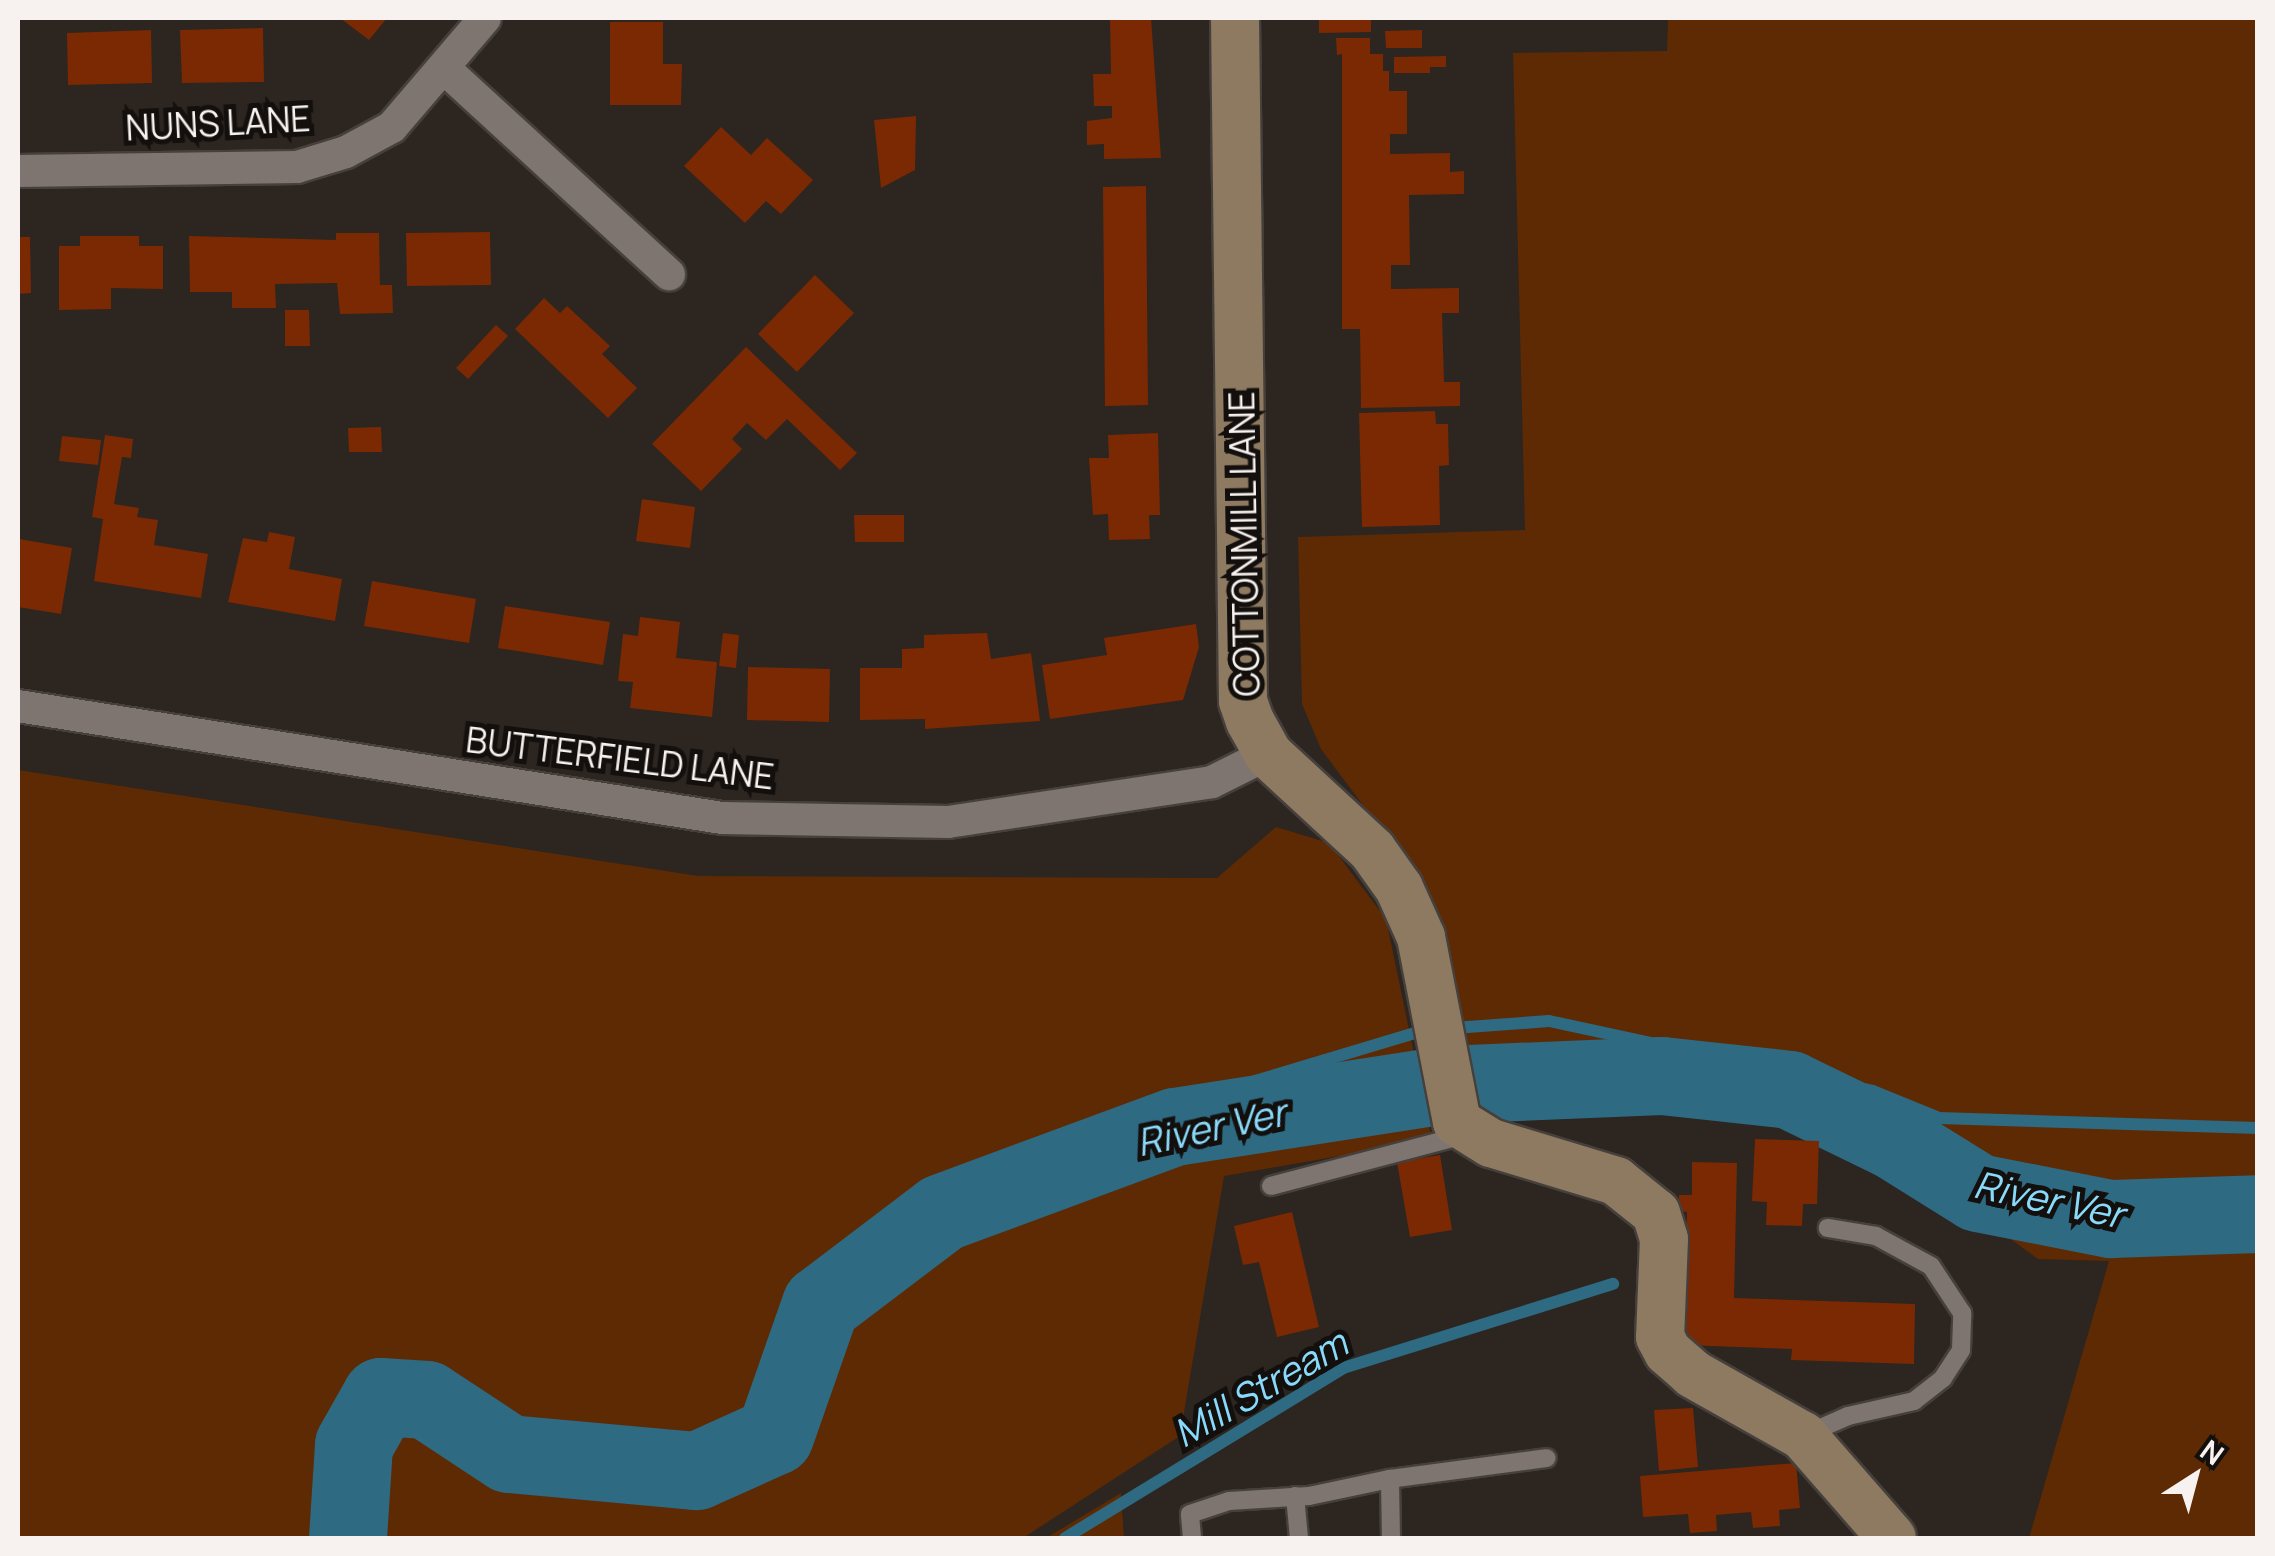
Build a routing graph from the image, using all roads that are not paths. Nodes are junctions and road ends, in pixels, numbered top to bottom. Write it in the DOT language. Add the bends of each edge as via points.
graph roads {
  1 [pos="485,18"];
  2 [pos="1236,18"];
  3 [pos="446,70"];
  4 [pos="18,171"];
  5 [pos="669,274"];
  6 [pos="18,706"];
  7 [pos="1268,754"];
  8 [pos="1462,1121"];
  9 [pos="1271,1186"];
  10 [pos="1828,1228"];
  11 [pos="1802,1436"];
  12 [pos="1547,1458"];
  13 [pos="1390,1479"];
  14 [pos="1294,1496"];
  15 [pos="1192,1538"];
  16 [pos="1299,1538"];
  17 [pos="1391,1538"];
  18 [pos="1892,1538"];
  1 -- 3 [label="street, NUNS LANE"];
  2 -- 7 [label="street, COTTONMILL LANE" via="1243,702"];
  3 -- 4 [label="street, NUNS LANE" via="392,128 346,152 297,166"];
  3 -- 5 [label="street"];
  6 -- 7 [label="street, BUTTERFIELD LANE" via="722,818 948,822 1212,782"];
  7 -- 8 [label="street, COTTONMILL LANE" via="1372,850 1399,888 1421,937"];
  8 -- 9 [label="lane"];
  8 -- 11 [label="street" via="1636,1194 1656,1213 1664,1239 1660,1337 1668,1352 1693,1374"];
  10 -- 11 [label="lane" via="1876,1236 1931,1266 1962,1314 1961,1350 1943,1378 1914,1400"];
  11 -- 18 [label="street"];
  12 -- 13 [label="lane"];
  13 -- 14 [label="lane"];
  13 -- 17 [label="lane"];
  14 -- 15 [label="lane" via="1229,1502 1190,1514"];
  14 -- 16 [label="lane"];
}
